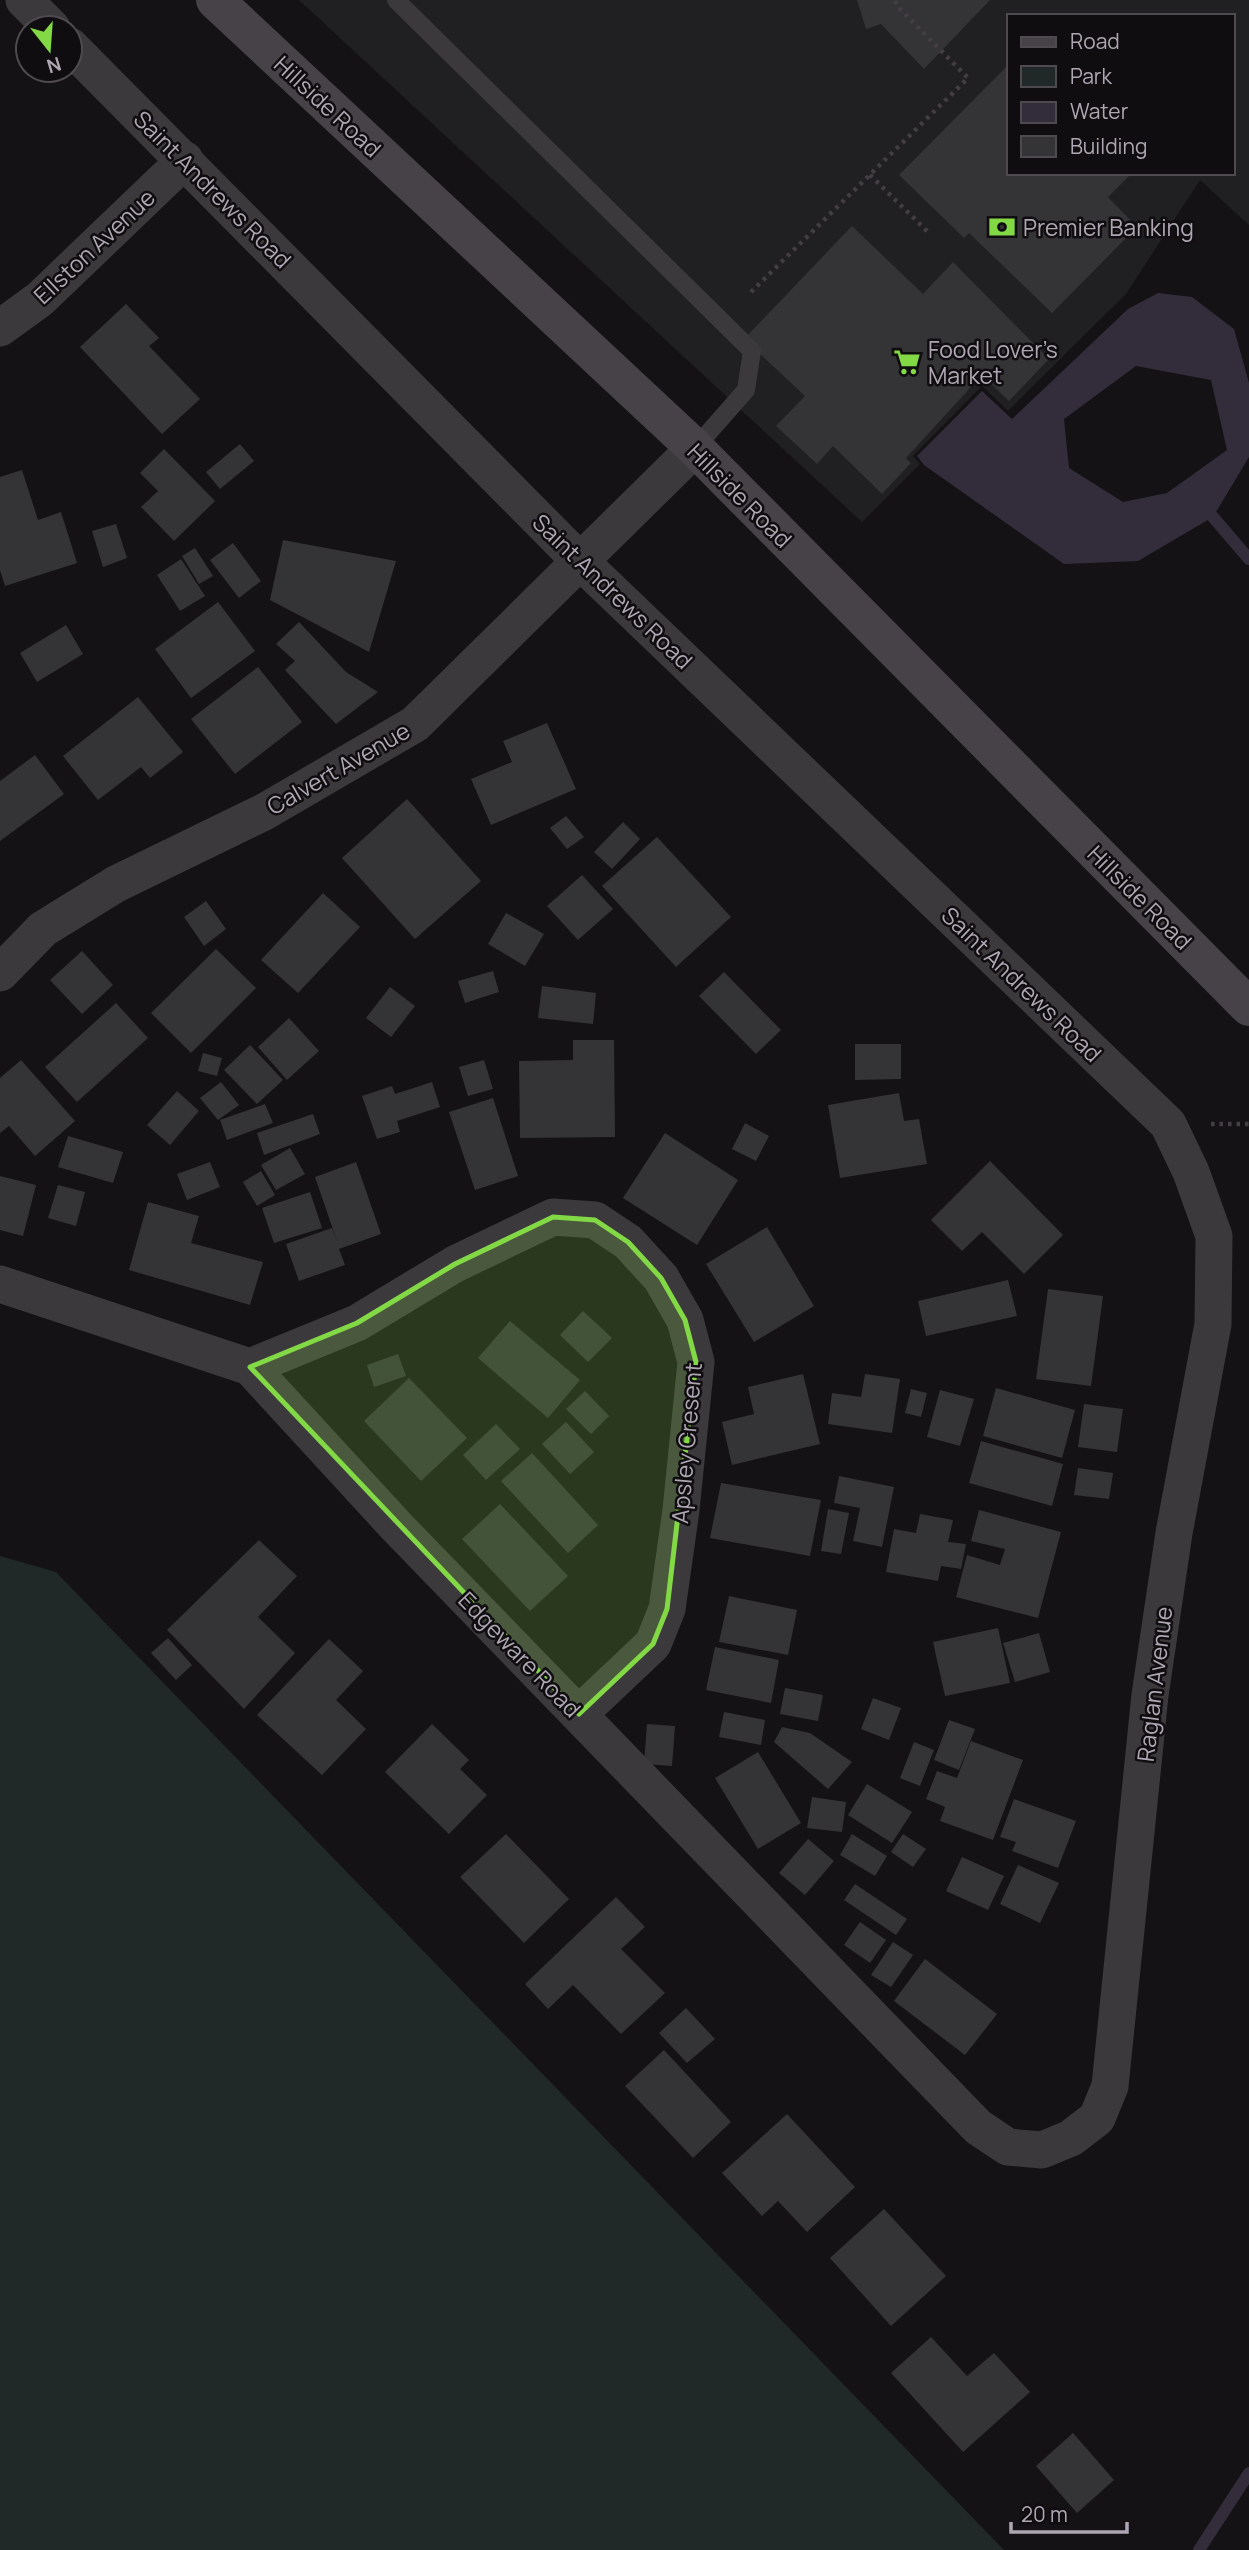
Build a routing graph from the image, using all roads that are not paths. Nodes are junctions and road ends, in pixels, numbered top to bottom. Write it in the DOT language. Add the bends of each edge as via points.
graph roads {
  1 [pos="24,0"];
  2 [pos="215,0"];
  3 [pos="396,0"];
  4 [pos="38,14"];
  5 [pos="84,60"];
  6 [pos="185,160"];
  7 [pos="0,328"];
  8 [pos="695,448"];
  9 [pos="580,561"];
  10 [pos="0,973"];
  11 [pos="1249,1007"];
  12 [pos="1168,1124"];
  13 [pos="0,1284"];
  14 [pos="250,1367"];
  15 [pos="579,1714"];
  16 [pos="978,2127"];
  1 -- 4 [label="street"];
  2 -- 8 [label="street, Hillside Road"];
  3 -- 8 [label="lane" via="752,351 746,390"];
  5 -- 6 [label="street, Saint Andrews Road"];
  6 -- 7 [label="street, Ellston Avenue" via="40,299"];
  6 -- 9 [label="street, Saint Andrews Road"];
  8 -- 9 [label="street, Calvert Avenue"];
  8 -- 11 [label="street, Hillside Road"];
  9 -- 10 [label="street, Calvert Avenue" via="415,724 264,812 116,884 43,929"];
  9 -- 12 [label="street, Saint Andrews Road"];
  12 -- 16 [label="street, Raglan Avenue" via="1214,1236 1213,1324 1150,1695 1110,2086 1097,2118 1071,2138 1042,2150 1008,2147"];
  13 -- 14 [label="street, Edgeware Road"];
  14 -- 15 [label="street, Edgeware Road"];
  14 -- 15 [label="street, Apsley Cresent" via="357,1324 455,1264 553,1217 595,1220 628,1242 667,1288 685,1320 696,1362 682,1497 667,1609 653,1644"];
  15 -- 16 [label="street, Edgeware Road"];
}
